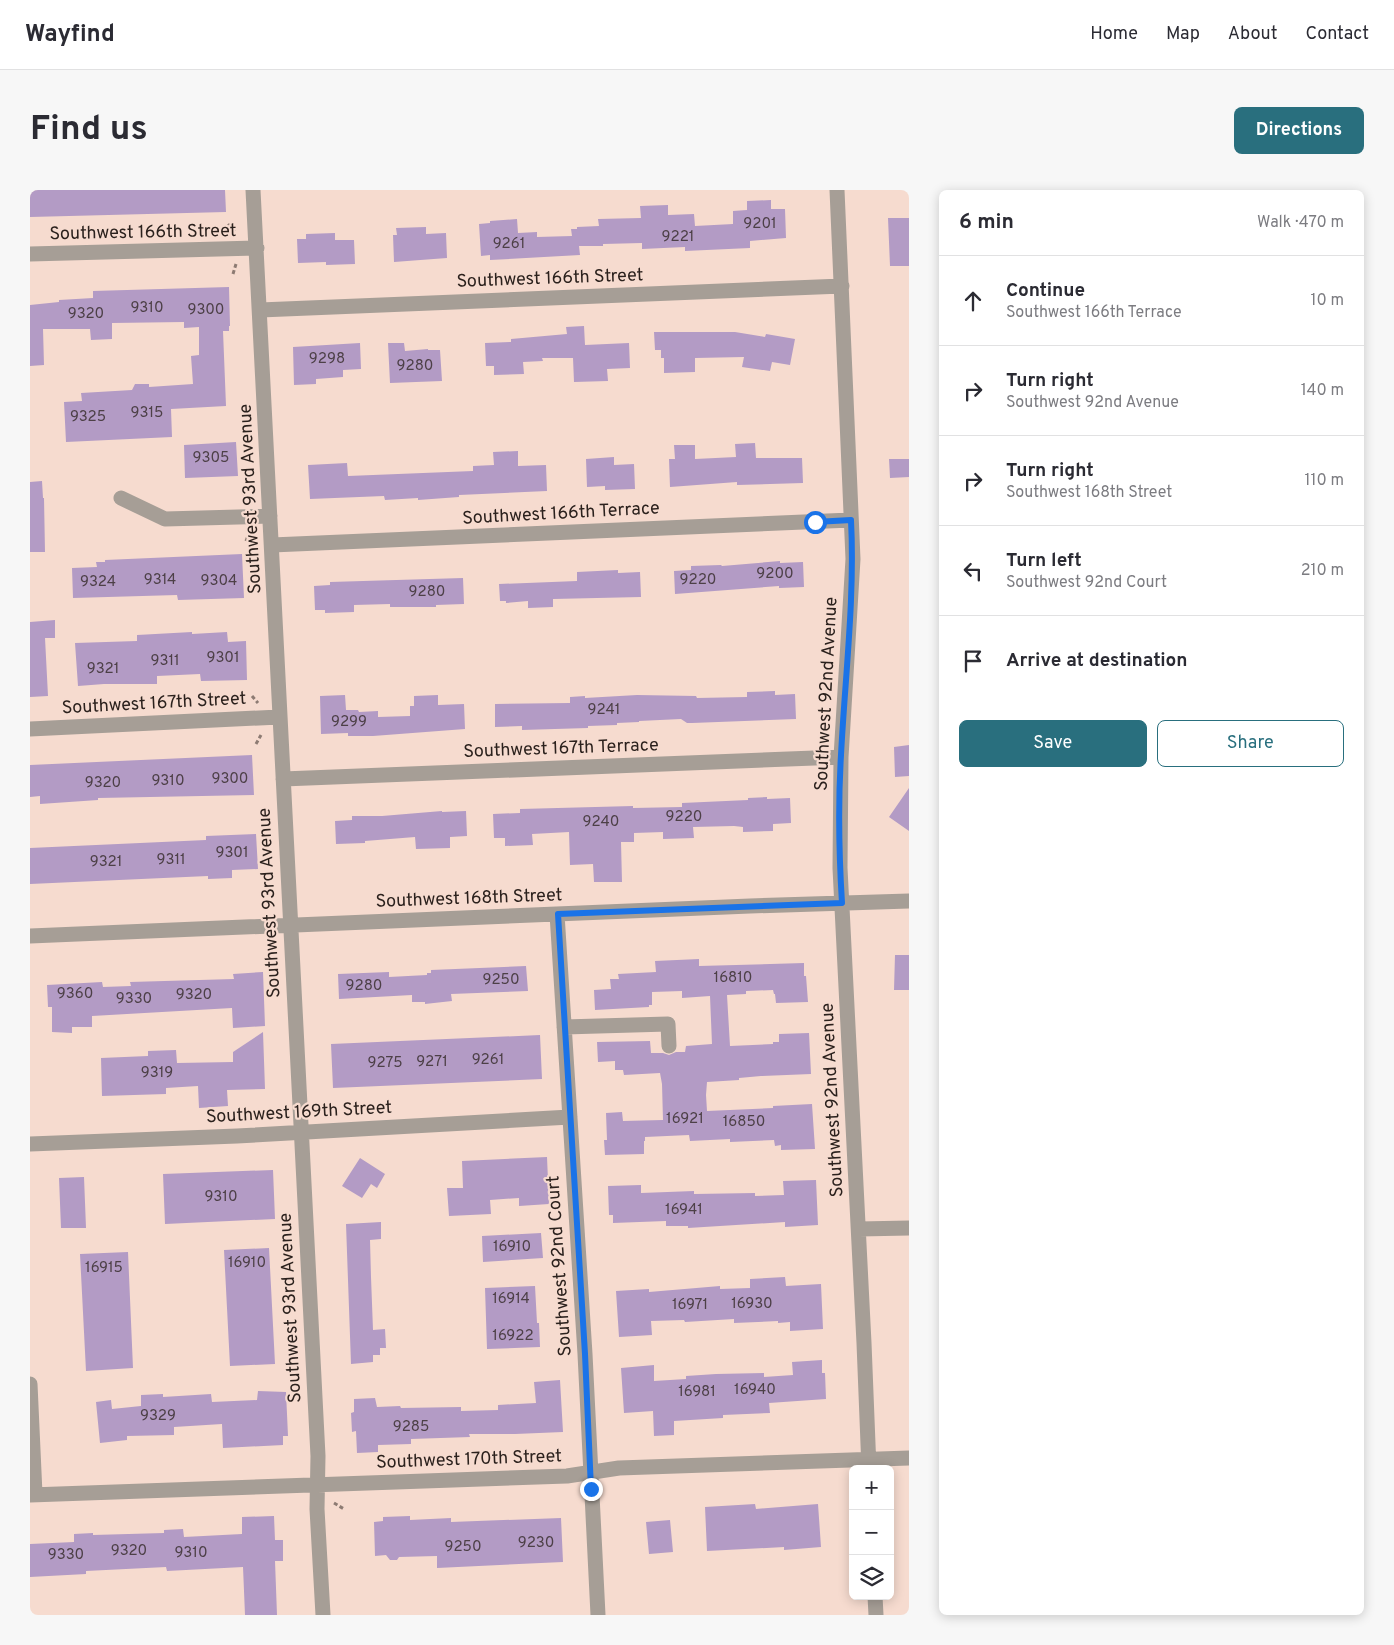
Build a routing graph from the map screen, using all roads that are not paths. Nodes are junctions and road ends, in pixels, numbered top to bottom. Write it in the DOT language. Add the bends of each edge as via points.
graph roads {
  1 [pos="253,190"];
  2 [pos="836,190"];
  3 [pos="257,248"];
  4 [pos="30,254"];
  5 [pos="842,286"];
  6 [pos="260,310"];
  7 [pos="121,498"];
  8 [pos="270,516"];
  9 [pos="851,520"];
  10 [pos="272,546"];
  11 [pos="279,717"];
  12 [pos="30,729"];
  13 [pos="841,757"];
  14 [pos="283,779"];
  15 [pos="909,902"];
  16 [pos="842,903"];
  17 [pos="558,914"];
  18 [pos="290,925"];
  19 [pos="30,936"];
  20 [pos="564,1028"];
  21 [pos="669,1046"];
  22 [pos="570,1117"];
  23 [pos="300,1132"];
  24 [pos="30,1144"];
  25 [pos="909,1228"];
  26 [pos="858,1229"];
  27 [pos="30,1384"];
  28 [pos="909,1458"];
  29 [pos="868,1464"];
  30 [pos="590,1473"];
  31 [pos="318,1484"];
  32 [pos="33,1494"];
  33 [pos="875,1600"];
  34 [pos="323,1615"];
  35 [pos="598,1615"];
  36 [pos="876,1615"];
  1 -- 3 [label="street, Southwest 93rd Avenue"];
  2 -- 5 [label="street, Southwest 92nd Avenue"];
  3 -- 4 [label="street, Southwest 166th Street"];
  3 -- 6 [label="street, Southwest 93rd Avenue"];
  5 -- 6 [label="street, Southwest 166th Street"];
  5 -- 9 [label="street, Southwest 92nd Avenue"];
  6 -- 8 [label="street, Southwest 93rd Avenue"];
  7 -- 8 [label="street" via="165,519"];
  8 -- 10 [label="street, Southwest 93rd Avenue"];
  9 -- 10 [label="street, Southwest 166th Terrace"];
  9 -- 13 [label="street, Southwest 92nd Avenue" via="853,560"];
  10 -- 11 [label="street, Southwest 93rd Avenue"];
  11 -- 12 [label="street, Southwest 167th Street"];
  11 -- 14 [label="street, Southwest 93rd Avenue"];
  13 -- 14 [label="street, Southwest 167th Terrace"];
  13 -- 16 [label="street, Southwest 92nd Avenue"];
  14 -- 18 [label="street, Southwest 93rd Avenue"];
  15 -- 16 [label="street, Southwest 168th Street"];
  16 -- 17 [label="street, Southwest 168th Street"];
  16 -- 26 [label="street, Southwest 92nd Avenue"];
  17 -- 18 [label="street, Southwest 168th Street"];
  17 -- 20 [label="street, Southwest 92nd Court"];
  18 -- 19 [label="street, Southwest 168th Street"];
  18 -- 23 [label="street, Southwest 93rd Avenue"];
  20 -- 21 [label="street" via="668,1024"];
  20 -- 22 [label="street, Southwest 92nd Court"];
  22 -- 23 [label="street, Southwest 169th Street"];
  22 -- 30 [label="street, Southwest 92nd Court"];
  23 -- 24 [label="street, Southwest 169th Street"];
  23 -- 31 [label="street, Southwest 93rd Avenue"];
  25 -- 26 [label="street"];
  26 -- 29 [label="street, Southwest 92nd Avenue"];
  27 -- 32 [label="street"];
  28 -- 29 [label="street, Southwest 170th Street"];
  29 -- 30 [label="street, Southwest 170th Street" via="619,1468"];
  30 -- 31 [label="street, Southwest 170th Street"];
  30 -- 35 [label="street, Southwest 92nd Court"];
  31 -- 32 [label="street, Southwest 170th Street"];
  31 -- 34 [label="street, Southwest 93rd Avenue"];
  33 -- 36 [label="street"];
}
